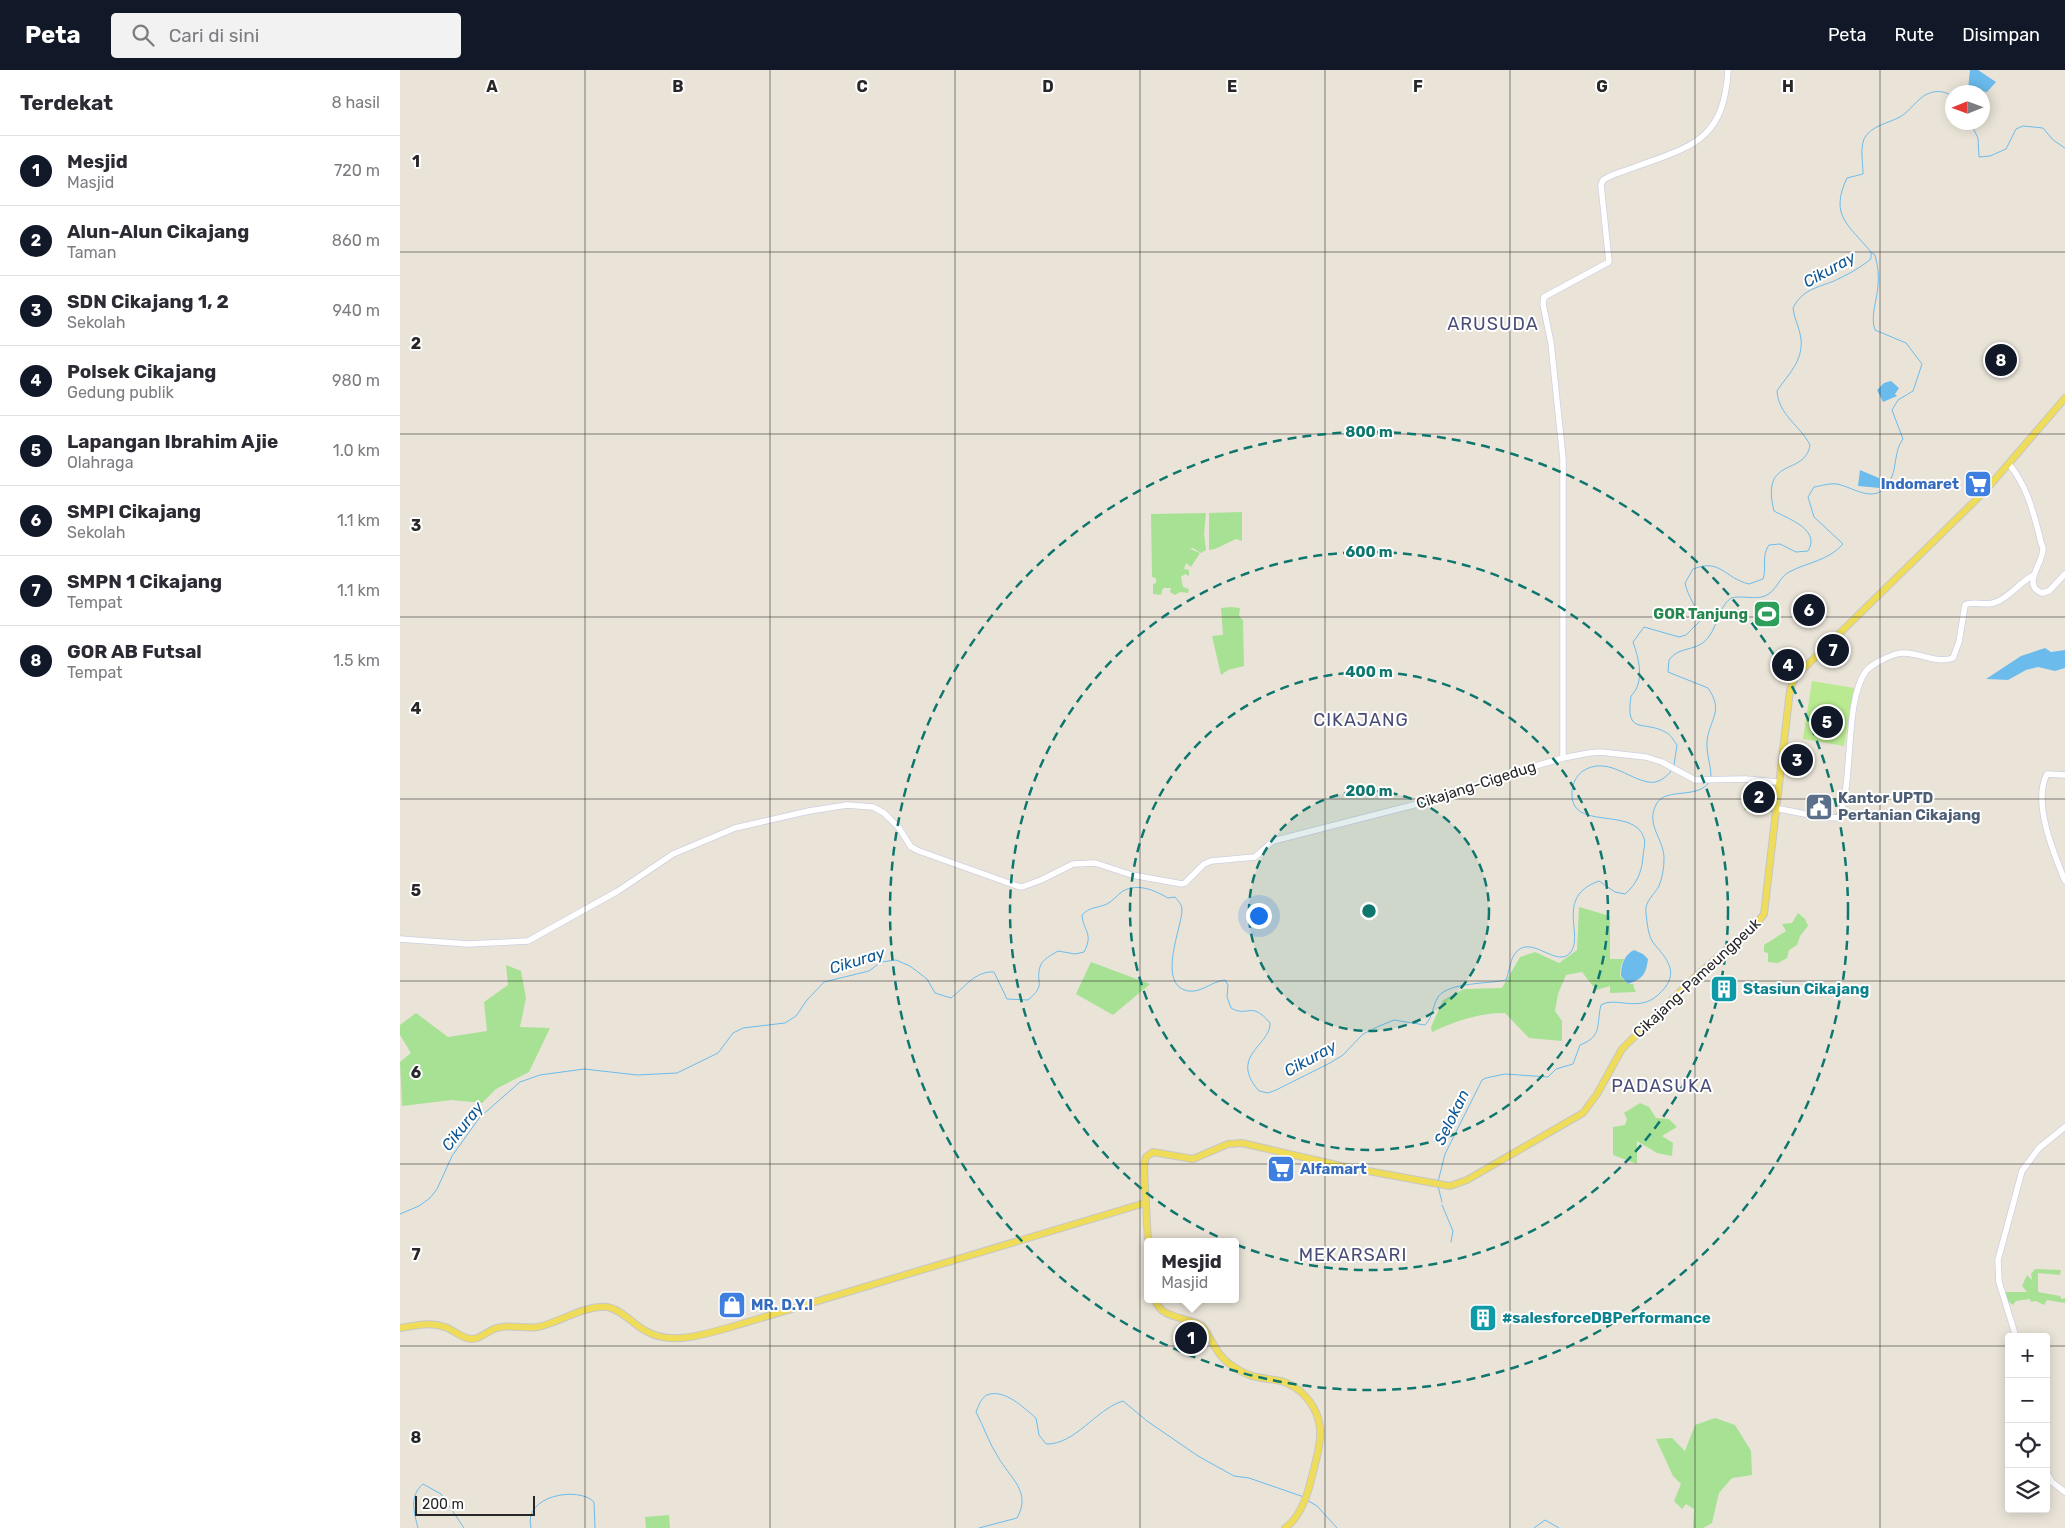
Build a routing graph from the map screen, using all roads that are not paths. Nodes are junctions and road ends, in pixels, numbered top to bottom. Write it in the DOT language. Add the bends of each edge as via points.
graph roads {
  1 [pos="1728,70"];
  2 [pos="2065,398"];
  3 [pos="2009,464"];
  4 [pos="2065,574"];
  5 [pos="2032,576"];
  6 [pos="1563,758"];
  7 [pos="2065,774"];
  8 [pos="1778,782"];
  9 [pos="1775,808"];
  10 [pos="2065,881"];
  11 [pos="400,939"];
  12 [pos="2065,1127"];
  13 [pos="1145,1202"];
  14 [pos="1148,1238"];
  15 [pos="1156,1303"];
  16 [pos="400,1328"];
  17 [pos="2015,1333"];
  18 [pos="2050,1478"];
  19 [pos="2065,1492"];
  20 [pos="1285,1528"];
  1 -- 6 [label="street" via="1726,99 1707,132 1686,148 1603,180 1609,262 1544,297 1563,459"];
  2 -- 3 [label="main road, Cikajang-Pameungpeuk"];
  3 -- 5 [label="street" via="2028,494 2043,549 2040,564"];
  3 -- 8 [label="main road, Cikajang-Pameungpeuk" via="1795,677 1790,690"];
  4 -- 5 [label="street" via="2050,590 2042,593"];
  5 -- 9 [label="street" via="1992,604 1964,605 1953,658 1936,659 1902,653 1877,663 1865,672 1856,696 1839,818"];
  6 -- 8 [label="street, Cikajang-Cigedug" via="1600,752 1630,754 1646,757 1695,780"];
  6 -- 11 [label="street, Cikajang-Cigedug" via="1429,801 1273,841 1255,857 1211,861 1186,883 1132,875 1099,862 1073,864 1041,880 1017,886 911,847 884,812 873,807 847,806 735,828 673,854 618,891 528,941 468,944"];
  7 -- 10 [label="street" via="2047,774 2043,789 2045,826"];
  8 -- 9 [label="main road, Cikajang-Pameungpeuk"];
  9 -- 13 [label="main road, Cikajang-Pameungpeuk" via="1764,911 1757,924 1622,1049 1582,1113 1454,1186 1234,1143 1193,1159 1162,1152 1148,1155 1144,1167"];
  12 -- 17 [label="street" via="2036,1151 2022,1171 1998,1260 1999,1282"];
  13 -- 14 [label="main road"];
  13 -- 16 [label="main road" via="689,1337 672,1338 649,1333 607,1307 536,1327 498,1328 472,1339 432,1324"];
  15 -- 20 [label="main road" via="1168,1314 1202,1326 1220,1357 1231,1366 1254,1378 1288,1383 1314,1406 1320,1420 1315,1467 1297,1517"];
  18 -- 19 [label="street"];
}
